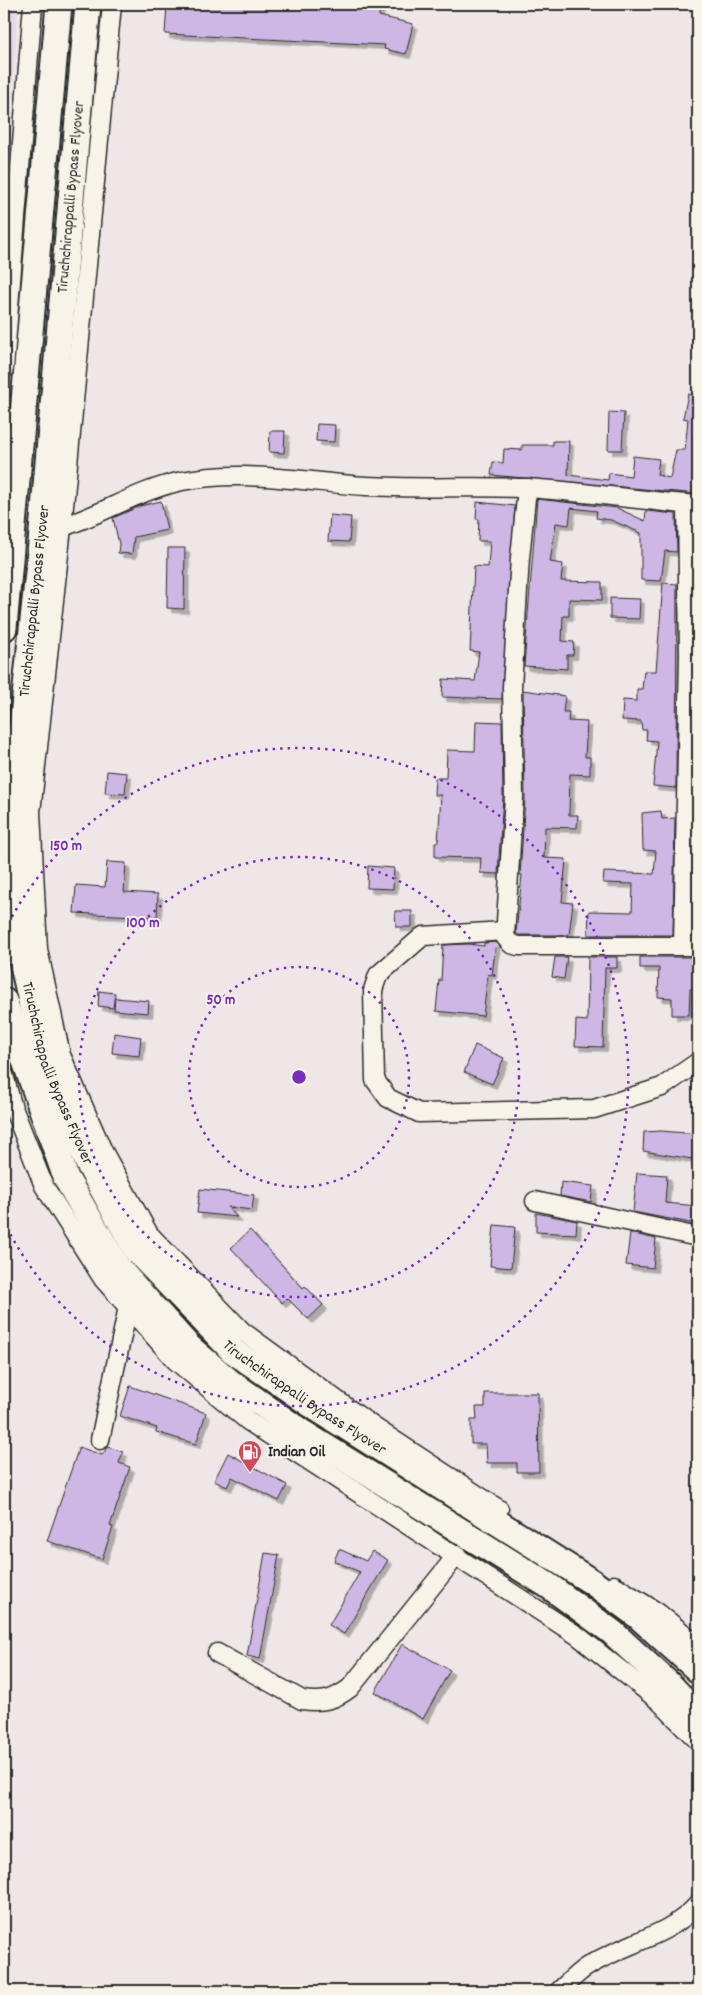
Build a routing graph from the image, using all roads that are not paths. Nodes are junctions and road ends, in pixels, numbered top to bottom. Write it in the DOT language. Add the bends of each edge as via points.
graph roads {
  1 [pos="32,4"];
  2 [pos="59,4"];
  3 [pos="88,4"];
  4 [pos="112,4"];
  5 [pos="9,230"];
  6 [pos="4,369"];
  7 [pos="527,488"];
  8 [pos="693,504"];
  9 [pos="62,526"];
  10 [pos="4,628"];
  11 [pos="693,656"];
  12 [pos="505,931"];
  13 [pos="690,946"];
  14 [pos="4,1001"];
  15 [pos="698,1062"];
  16 [pos="4,1075"];
  17 [pos="535,1201"];
  18 [pos="698,1236"];
  19 [pos="128,1307"];
  20 [pos="100,1440"];
  21 [pos="457,1555"];
  22 [pos="698,1645"];
  23 [pos="217,1653"];
  24 [pos="698,1670"];
  25 [pos="698,1715"];
  26 [pos="698,1741"];
  27 [pos="698,1904"];
  28 [pos="559,1991"];
  1 -- 5 [label="street"];
  2 -- 10 [label="highway, Tiruchchirappalli Bypass Flyover"];
  3 -- 24 [label="highway, Tiruchchirappalli Bypass Flyover" via="41,543 13,812 20,952 45,1064 88,1163 136,1250 233,1350 316,1408 592,1582 638,1616"];
  4 -- 9 [label="street"];
  5 -- 6 [label="street"];
  7 -- 8 [label="street"];
  7 -- 9 [label="street" via="382,487 269,477 201,479 181,481 137,495"];
  7 -- 12 [label="street" via="512,687 514,797"];
  8 -- 11 [label="street"];
  9 -- 22 [label="street" via="31,812 38,948 61,1055 103,1151 149,1234 242,1331 374,1427 657,1612"];
  11 -- 13 [label="street"];
  12 -- 13 [label="street" via="510,944 518,946"];
  12 -- 15 [label="street" via="424,936 378,976 373,990 375,1080 388,1098 419,1113 594,1109 662,1087"];
  14 -- 25 [label="highway, Tiruchchirappalli Bypass Flyover" via="66,1178 118,1268 189,1348 230,1382 300,1431 549,1586 604,1626"];
  16 -- 19 [label="street" via="12,1105 44,1186 104,1279"];
  17 -- 18 [label="street"];
  19 -- 20 [label="street"];
  19 -- 21 [label="street" via="176,1361 248,1422"];
  21 -- 23 [label="street" via="350,1688 336,1698 316,1702 302,1700"];
  21 -- 26 [label="street" via="578,1636 659,1701"];
  27 -- 28 [label="street" via="671,1925 585,1968"];
}
